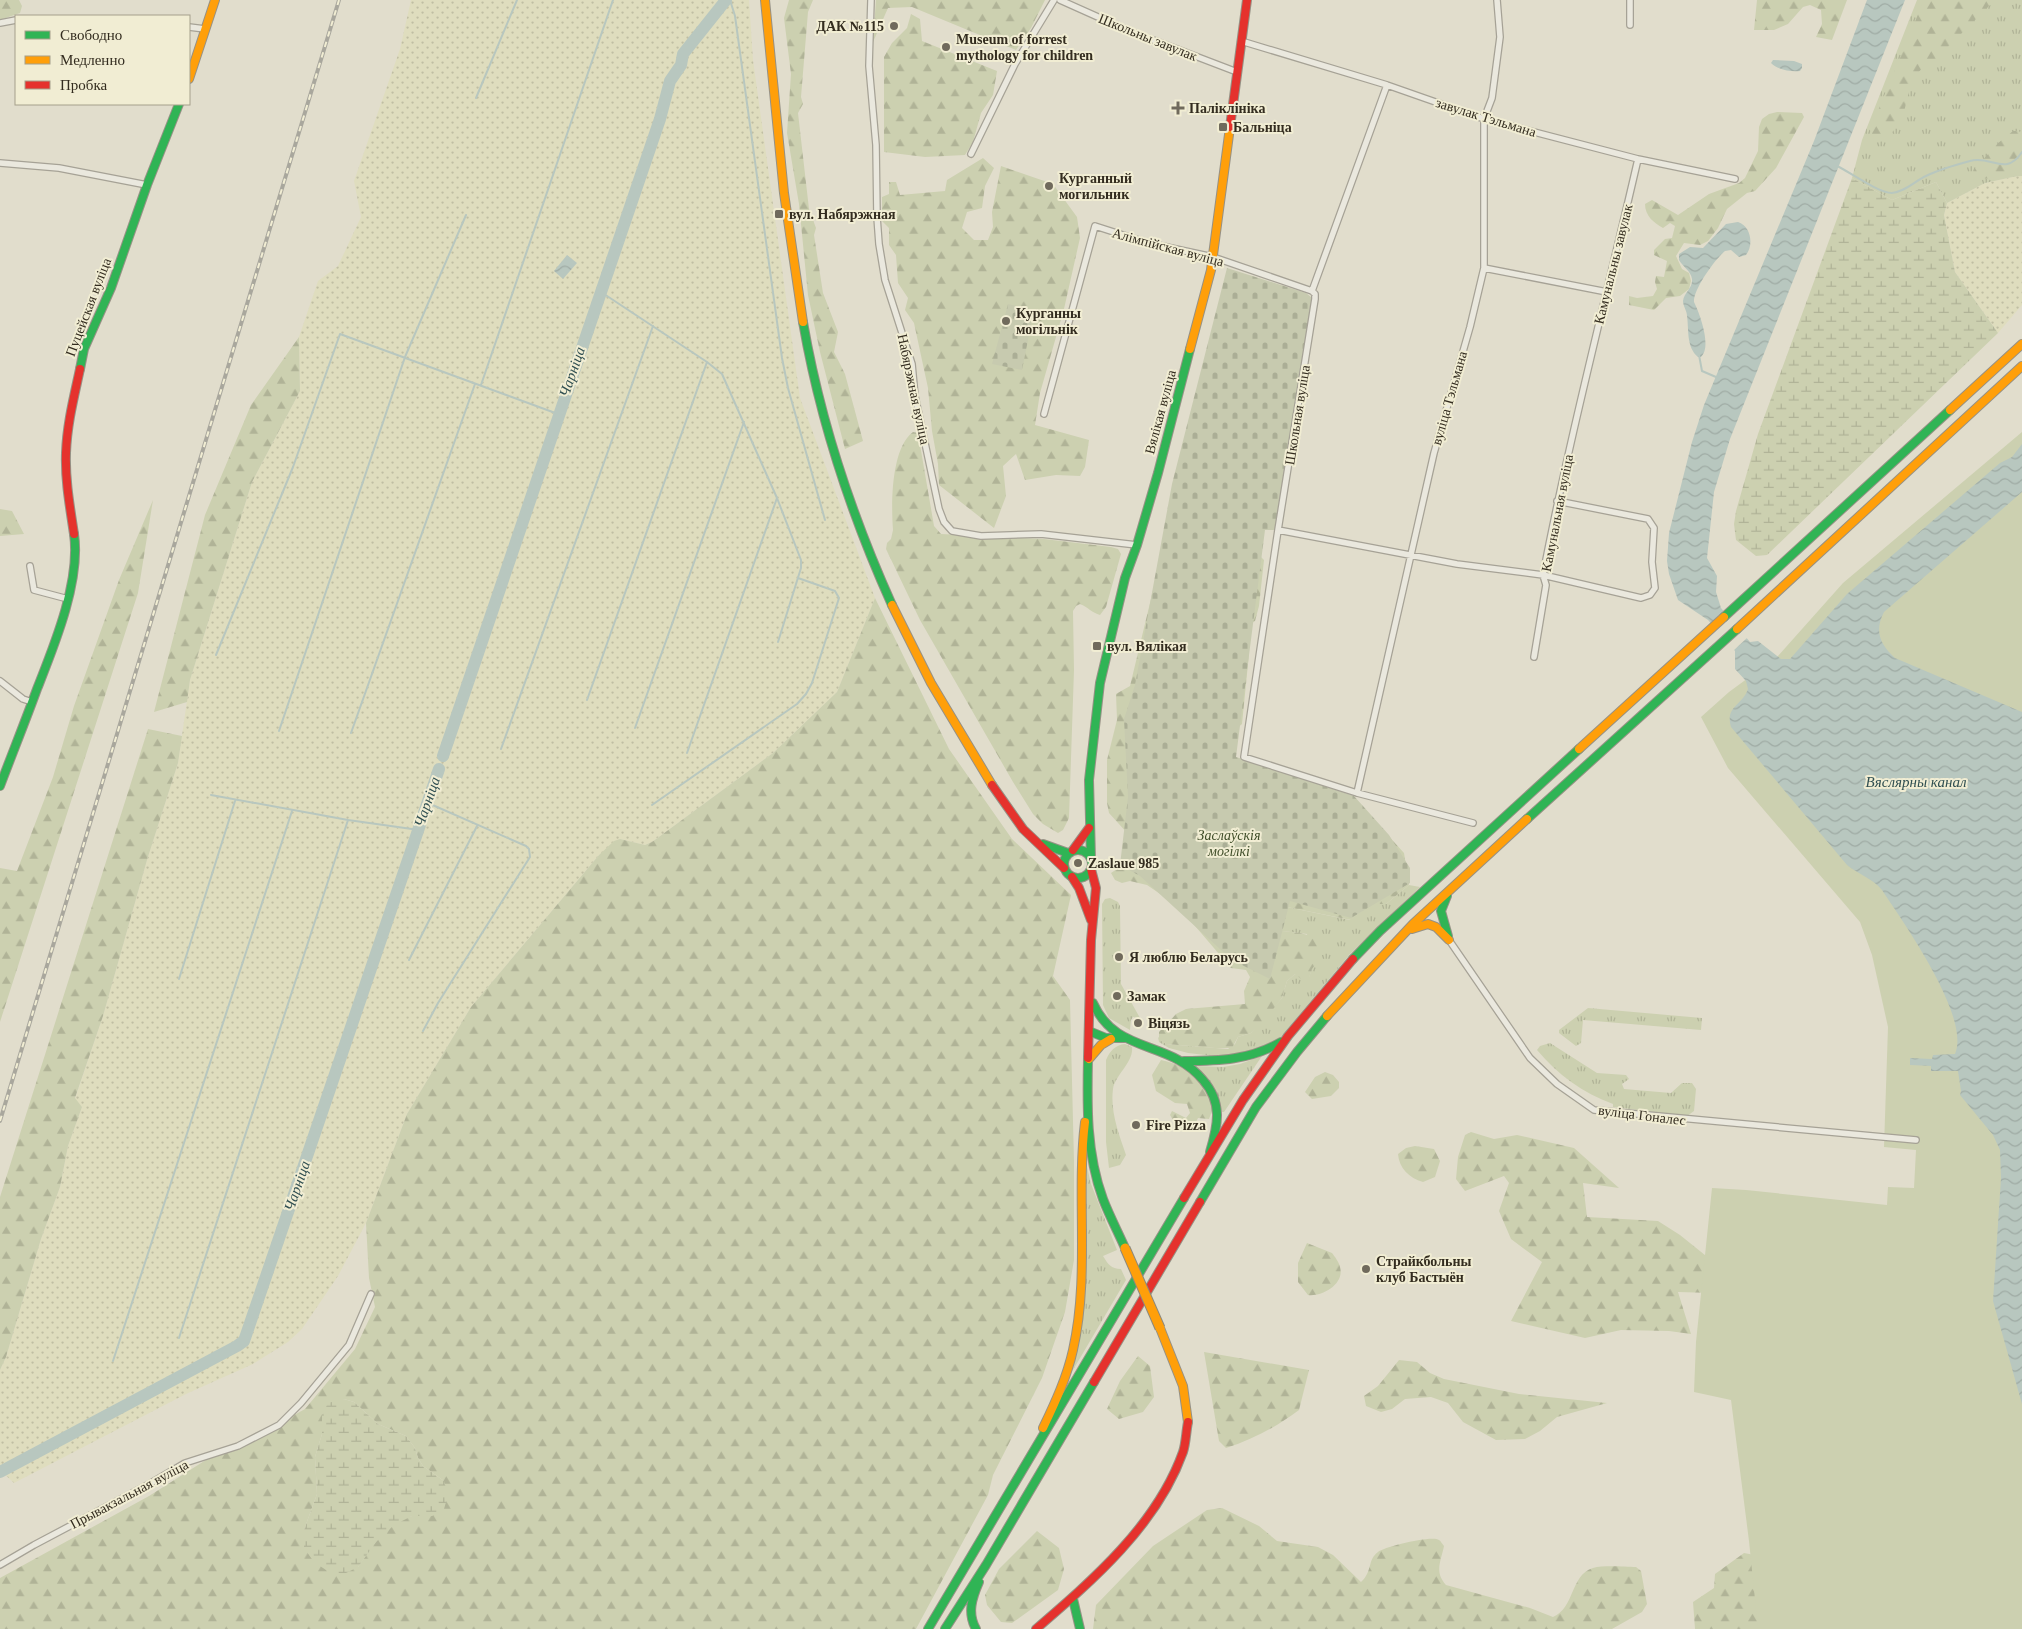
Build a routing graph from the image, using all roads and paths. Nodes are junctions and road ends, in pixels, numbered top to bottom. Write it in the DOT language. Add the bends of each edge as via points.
graph roads {
  1 [pos="215,0"];
  2 [pos="765,0"];
  3 [pos="871,0"];
  4 [pos="1054,0"];
  5 [pos="1060,0"];
  6 [pos="1247,0"];
  7 [pos="1497,0"];
  8 [pos="1630,0"];
  9 [pos="15,20"];
  10 [pos="0,23"];
  11 [pos="1630,25"];
  12 [pos="190,28"];
  13 [pos="205,28"];
  14 [pos="1241,41"];
  15 [pos="1237,72"];
  16 [pos="190,76"];
  17 [pos="1388,85"];
  18 [pos="179,105"];
  19 [pos="1484,119"];
  20 [pos="971,154"];
  21 [pos="1638,159"];
  22 [pos="0,163"];
  23 [pos="1735,179"];
  24 [pos="147,184"];
  25 [pos="1213,258"];
  26 [pos="1484,268"];
  27 [pos="1312,290"];
  28 [pos="1607,292"];
  29 [pos="2022,344"];
  30 [pos="2022,366"];
  31 [pos="1587,369"];
  32 [pos="1044,414"];
  33 [pos="1557,501"];
  34 [pos="1278,530"];
  35 [pos="1137,545"];
  36 [pos="1409,556"];
  37 [pos="30,566"];
  38 [pos="1543,575"];
  39 [pos="68,599"];
  40 [pos="1534,657"];
  41 [pos="0,681"];
  42 [pos="32,702"];
  43 [pos="0,786"];
  44 [pos="1357,793"];
  45 [pos="1473,823"];
  46 [pos="1089,828"];
  47 [pos="1030,836"];
  48 [pos="1071,852"];
  49 [pos="1091,859"];
  50 [pos="1064,868"];
  51 [pos="1091,869"];
  52 [pos="1072,877"];
  53 [pos="1454,886"];
  54 [pos="1091,922"];
  55 [pos="1398,938"];
  56 [pos="1449,940"];
  57 [pos="1091,993"];
  58 [pos="1103,1023"];
  59 [pos="1089,1031"];
  60 [pos="1288,1036"];
  61 [pos="1125,1038"];
  62 [pos="1111,1039"];
  63 [pos="1089,1059"];
  64 [pos="1184,1061"];
  65 [pos="1087,1110"];
  66 [pos="1916,1140"];
  67 [pos="1208,1159"];
  68 [pos="371,1294"];
  69 [pos="1030,1455"];
  70 [pos="0,1565"];
  71 [pos="986,1565"];
  72 [pos="1073,1599"];
  73 [pos="928,1629"];
  74 [pos="945,1629"];
  75 [pos="976,1629"];
  76 [pos="1036,1629"];
  77 [pos="1080,1629"];
  1 -- 13 [label="main road"];
  2 -- 47 [label="main road" via="784,191 800,309 815,385 837,461 871,558 906,635 994,789"];
  3 -- 35 [label="street, Набярэжная вуліца" via="868,66 876,144 879,244 885,280 912,364 915,396 944,522 952,531 981,536 1041,534"];
  4 -- 20 [label="street" via="1015,64"];
  5 -- 15 [label="street, Школьны завулак" via="1127,30"];
  6 -- 14 [label="main road, Вялікая вуліца"];
  7 -- 19 [label="street, вуліца Тэльмана" via="1500,36 1492,98"];
  8 -- 11 [label="street"];
  9 -- 10 [label="street"];
  12 -- 13 [label="street"];
  13 -- 16 [label="main road"];
  14 -- 15 [label="main road, Вялікая вуліца"];
  14 -- 17 [label="street, завулак Тэльмана"];
  15 -- 25 [label="main road, Вялікая вуліца"];
  17 -- 19 [label="street, завулак Тэльмана"];
  17 -- 27 [label="street, Школьная вуліца"];
  18 -- 24 [label="main road, Пуцейская вуліца"];
  19 -- 21 [label="street, завулак Тэльмана"];
  19 -- 26 [label="street, вуліца Тэльмана"];
  21 -- 23 [label="street, завулак Тэльмана"];
  21 -- 28 [label="street, Камунальны завулак"];
  22 -- 24 [label="street" via="59,168"];
  24 -- 39 [label="main road, Пуцейская вуліца" via="111,288 84,349 70,414 67,490 76,550"];
  25 -- 27 [label="street, Алімпійская вуліца"];
  25 -- 32 [label="street, Алімпійская вуліца" via="1148,243 1095,226"];
  25 -- 35 [label="main road, Вялікая вуліца" via="1178,400"];
  26 -- 28 [label="street"];
  26 -- 36 [label="street, вуліца Тэльмана"];
  27 -- 34 [label="street, Школьная вуліца" via="1315,294 1314,308"];
  28 -- 31 [label="street, Камунальны завулак"];
  29 -- 60 [label="main road" via="1380,931"];
  30 -- 53 [label="main road"];
  31 -- 33 [label="street, Камунальная вуліца"];
  33 -- 38 [label="street, Камунальная вуліца"];
  33 -- 38 [label="street" via="1651,521 1654,528 1652,562 1655,588 1650,595 1641,598"];
  34 -- 36 [label="street"];
  34 -- 44 [label="street, Школьная вуліца" via="1244,757"];
  35 -- 46 [label="main road, Вялікая вуліца" via="1125,578 1100,683 1090,780"];
  36 -- 38 [label="street"];
  36 -- 44 [label="street, вуліца Тэльмана"];
  37 -- 39 [label="street" via="34,590"];
  38 -- 40 [label="street, Камунальная вуліца" via="1546,585"];
  39 -- 42 [label="main road, Пуцейская вуліца"];
  41 -- 42 [label="street"];
  42 -- 43 [label="main road, Пуцейская вуліца"];
  44 -- 45 [label="street"];
  46 -- 48 [label="main road"];
  46 -- 49 [label="main road, Вялікая вуліца"];
  47 -- 48 [label="main road" via="1051,848"];
  47 -- 50 [label="main road"];
  48 -- 49 [label="main road" via="1084,851"];
  48 -- 50 [label="main road" via="1064,860"];
  49 -- 51 [label="main road"];
  50 -- 52 [label="main road"];
  51 -- 52 [label="main road" via="1083,877"];
  51 -- 54 [label="main road" via="1096,888"];
  52 -- 54 [label="main road" via="1080,888"];
  53 -- 55 [label="main road"];
  53 -- 56 [label="main road" via="1441,906"];
  54 -- 57 [label="main road"];
  55 -- 56 [label="main road" via="1428,922"];
  55 -- 71 [label="main road" via="1338,1002 1256,1107"];
  56 -- 66 [label="street, вуліца Гоналес" via="1530,1058 1557,1084 1594,1110"];
  57 -- 58 [label="main road"];
  57 -- 59 [label="main road"];
  58 -- 59 [label="main road"];
  58 -- 61 [label="main road"];
  59 -- 62 [label="main road"];
  59 -- 63 [label="main road"];
  60 -- 64 [label="main road" via="1248,1058"];
  60 -- 67 [label="main road" via="1243,1100"];
  61 -- 62 [label="main road"];
  61 -- 64 [label="main road"];
  62 -- 63 [label="main road"];
  63 -- 65 [label="main road"];
  64 -- 67 [label="main road" via="1211,1088 1216,1098 1217,1128"];
  65 -- 69 [label="main road" via="1081,1146 1080,1283 1076,1338 1054,1404"];
  65 -- 72 [label="main road, bridge" via="1096,1176 1181,1378 1188,1423 1185,1448 1175,1475 1153,1509"];
  67 -- 69 [label="main road"];
  68 -- 70 [label="street, Прывакзальная вуліца" via="349,1344 279,1425 238,1446 185,1463"];
  69 -- 73 [label="main road"];
  71 -- 74 [label="main road"];
  71 -- 75 [label="main road" via="970,1608"];
  72 -- 76 [label="main road"];
  72 -- 77 [label="main road"];
}
